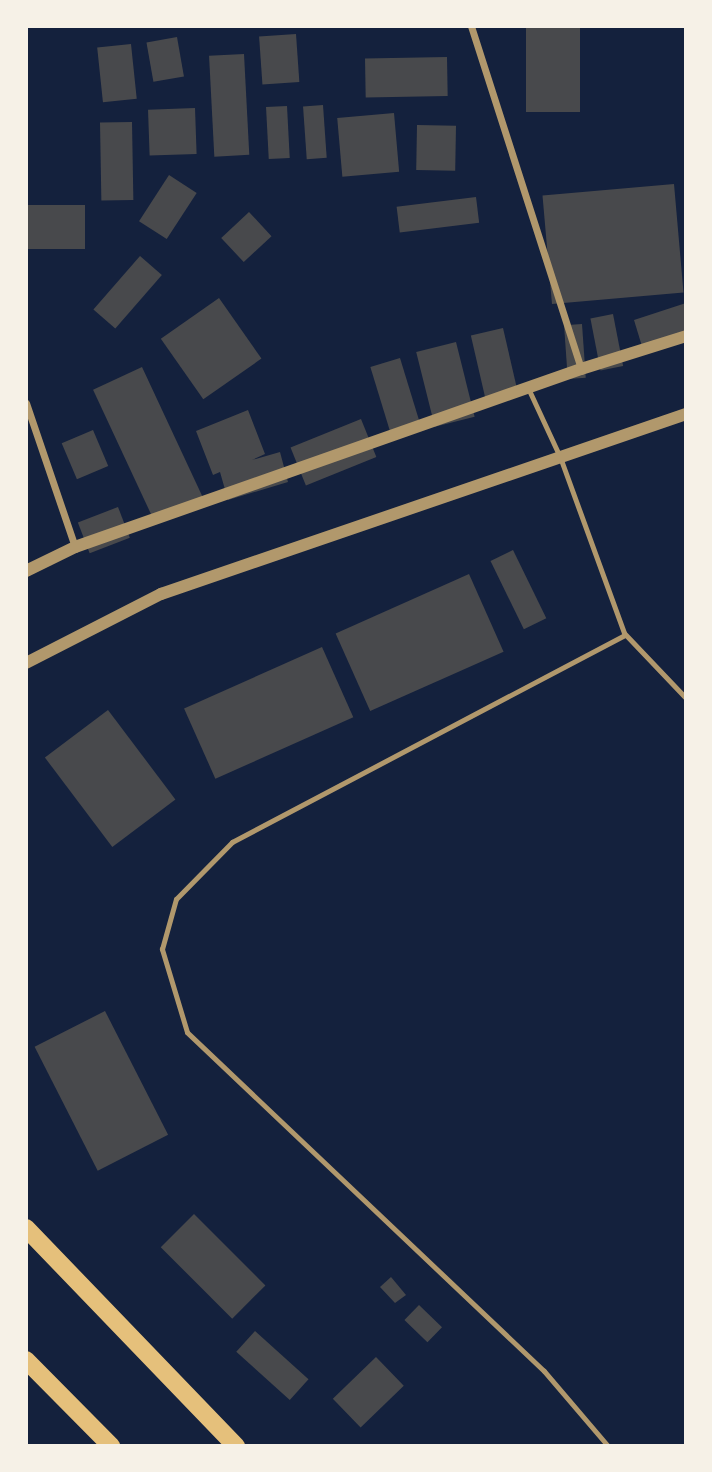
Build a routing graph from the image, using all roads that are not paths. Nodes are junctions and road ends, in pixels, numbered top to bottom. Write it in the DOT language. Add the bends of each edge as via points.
graph roads {
  1 [pos="471,26"];
  2 [pos="686,336"];
  3 [pos="581,369"];
  4 [pos="528,388"];
  5 [pos="26,402"];
  6 [pos="686,414"];
  7 [pos="560,457"];
  8 [pos="75,547"];
  9 [pos="26,571"];
  10 [pos="625,635"];
  11 [pos="26,663"];
  12 [pos="686,698"];
  13 [pos="26,1228"];
  14 [pos="26,1360"];
  15 [pos="111,1446"];
  16 [pos="236,1446"];
  17 [pos="608,1446"];
  1 -- 3 [label="street"];
  2 -- 3 [label="street"];
  3 -- 4 [label="street"];
  4 -- 7 [label="lane"];
  4 -- 8 [label="street"];
  5 -- 8 [label="street"];
  6 -- 7 [label="street"];
  7 -- 10 [label="lane"];
  7 -- 11 [label="street" via="160,594"];
  8 -- 9 [label="street"];
  10 -- 12 [label="lane"];
  10 -- 17 [label="lane" via="232,842 176,899 162,949 187,1032 544,1371"];
  13 -- 16 [label="main road"];
  14 -- 15 [label="main road"];
}
